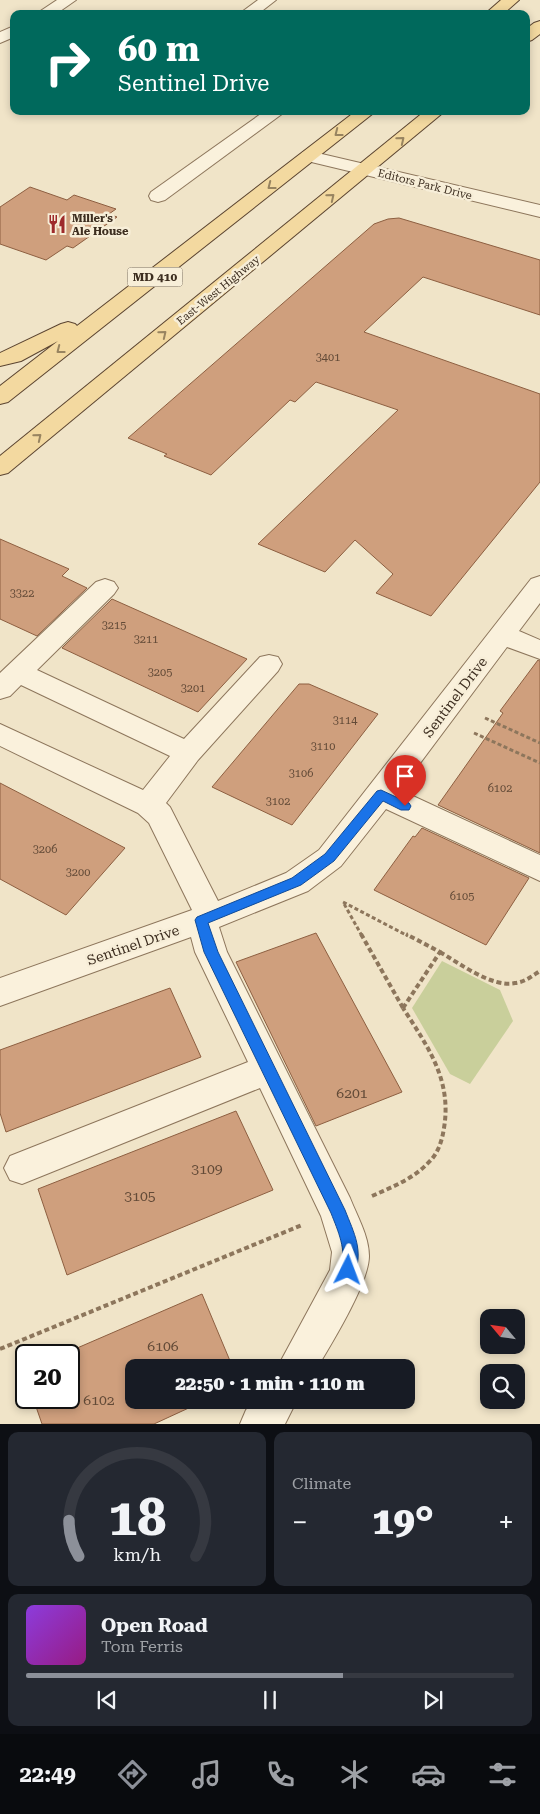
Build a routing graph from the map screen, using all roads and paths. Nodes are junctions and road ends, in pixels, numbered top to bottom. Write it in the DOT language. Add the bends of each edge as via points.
graph roads {
  1 [pos="68,0"];
  2 [pos="268,0"];
  3 [pos="510,0"];
  4 [pos="51,10"];
  5 [pos="253,10"];
  6 [pos="498,10"];
  7 [pos="540,26"];
  8 [pos="530,34"];
  9 [pos="270,115"];
  10 [pos="362,115"];
  11 [pos="431,115"];
  12 [pos="310,156"];
  13 [pos="365,169"];
  14 [pos="158,196"];
  15 [pos="540,211"];
  16 [pos="160,273"];
  17 [pos="0,360"];
  18 [pos="0,397"];
  19 [pos="0,468"];
  20 [pos="540,585"];
  21 [pos="105,588"];
  22 [pos="502,634"];
  23 [pos="540,650"];
  24 [pos="269,664"];
  25 [pos="9,681"];
  26 [pos="485,718"];
  27 [pos="0,734"];
  28 [pos="474,734"];
  29 [pos="540,743"];
  30 [pos="188,753"];
  31 [pos="540,763"];
  32 [pos="381,794"];
  33 [pos="148,805"];
  34 [pos="540,869"];
  35 [pos="206,919"];
  36 [pos="440,952"];
  37 [pos="540,970"];
  38 [pos="0,992"];
  39 [pos="403,1008"];
  40 [pos="268,1069"];
  41 [pos="22,1168"];
  42 [pos="367,1198"];
  43 [pos="308,1223"];
  44 [pos="0,1349"];
  45 [pos="301,1359"];
  46 [pos="272,1409"];
  47 [pos="260,1424"];
  1 -- 4 [label="street"];
  2 -- 5 [label="street"];
  3 -- 6 [label="main road"];
  7 -- 8 [label="main road"];
  9 -- 14 [label="street"];
  10 -- 12 [label="main road, MD 410, one-way"];
  13 -- 11 [label="main road, East-West Highway, one-way"];
  12 -- 13 [label="street, Editors Park Drive"];
  12 -- 16 [label="main road, MD 410, one-way"];
  13 -- 15 [label="street, Editors Park Drive"];
  19 -- 13 [label="main road, East-West Highway, one-way"];
  16 -- 17 [label="main road" via="54,336"];
  16 -- 18 [label="main road, MD 410, one-way"];
  20 -- 22 [label="street, Sentinel Drive"];
  21 -- 25 [label="street"];
  22 -- 23 [label="street"];
  22 -- 32 [label="street, Sentinel Drive"];
  24 -- 30 [label="street"];
  25 -- 30 [label="street"];
  26 -- 29 [label="path"];
  27 -- 33 [label="street"];
  28 -- 31 [label="path"];
  30 -- 33 [label="street"];
  32 -- 34 [label="street"];
  32 -- 35 [label="street, Sentinel Drive" via="330,858 297,882"];
  33 -- 35 [label="street" via="160,815"];
  35 -- 38 [label="street, Sentinel Drive"];
  35 -- 40 [label="street" via="211,952"];
  36 -- 37 [label="path" via="496,982 509,985 526,980"];
  36 -- 39 [label="path"];
  36 -- 39 [label="path" via="343,902"];
  39 -- 42 [label="path" via="434,1060 445,1086 442,1136 434,1158 419,1171"];
  40 -- 41 [label="street"];
  40 -- 45 [label="street" via="338,1210 349,1240 352,1260 345,1280"];
  43 -- 44 [label="path"];
  46 -- 47 [label="street"];
}
